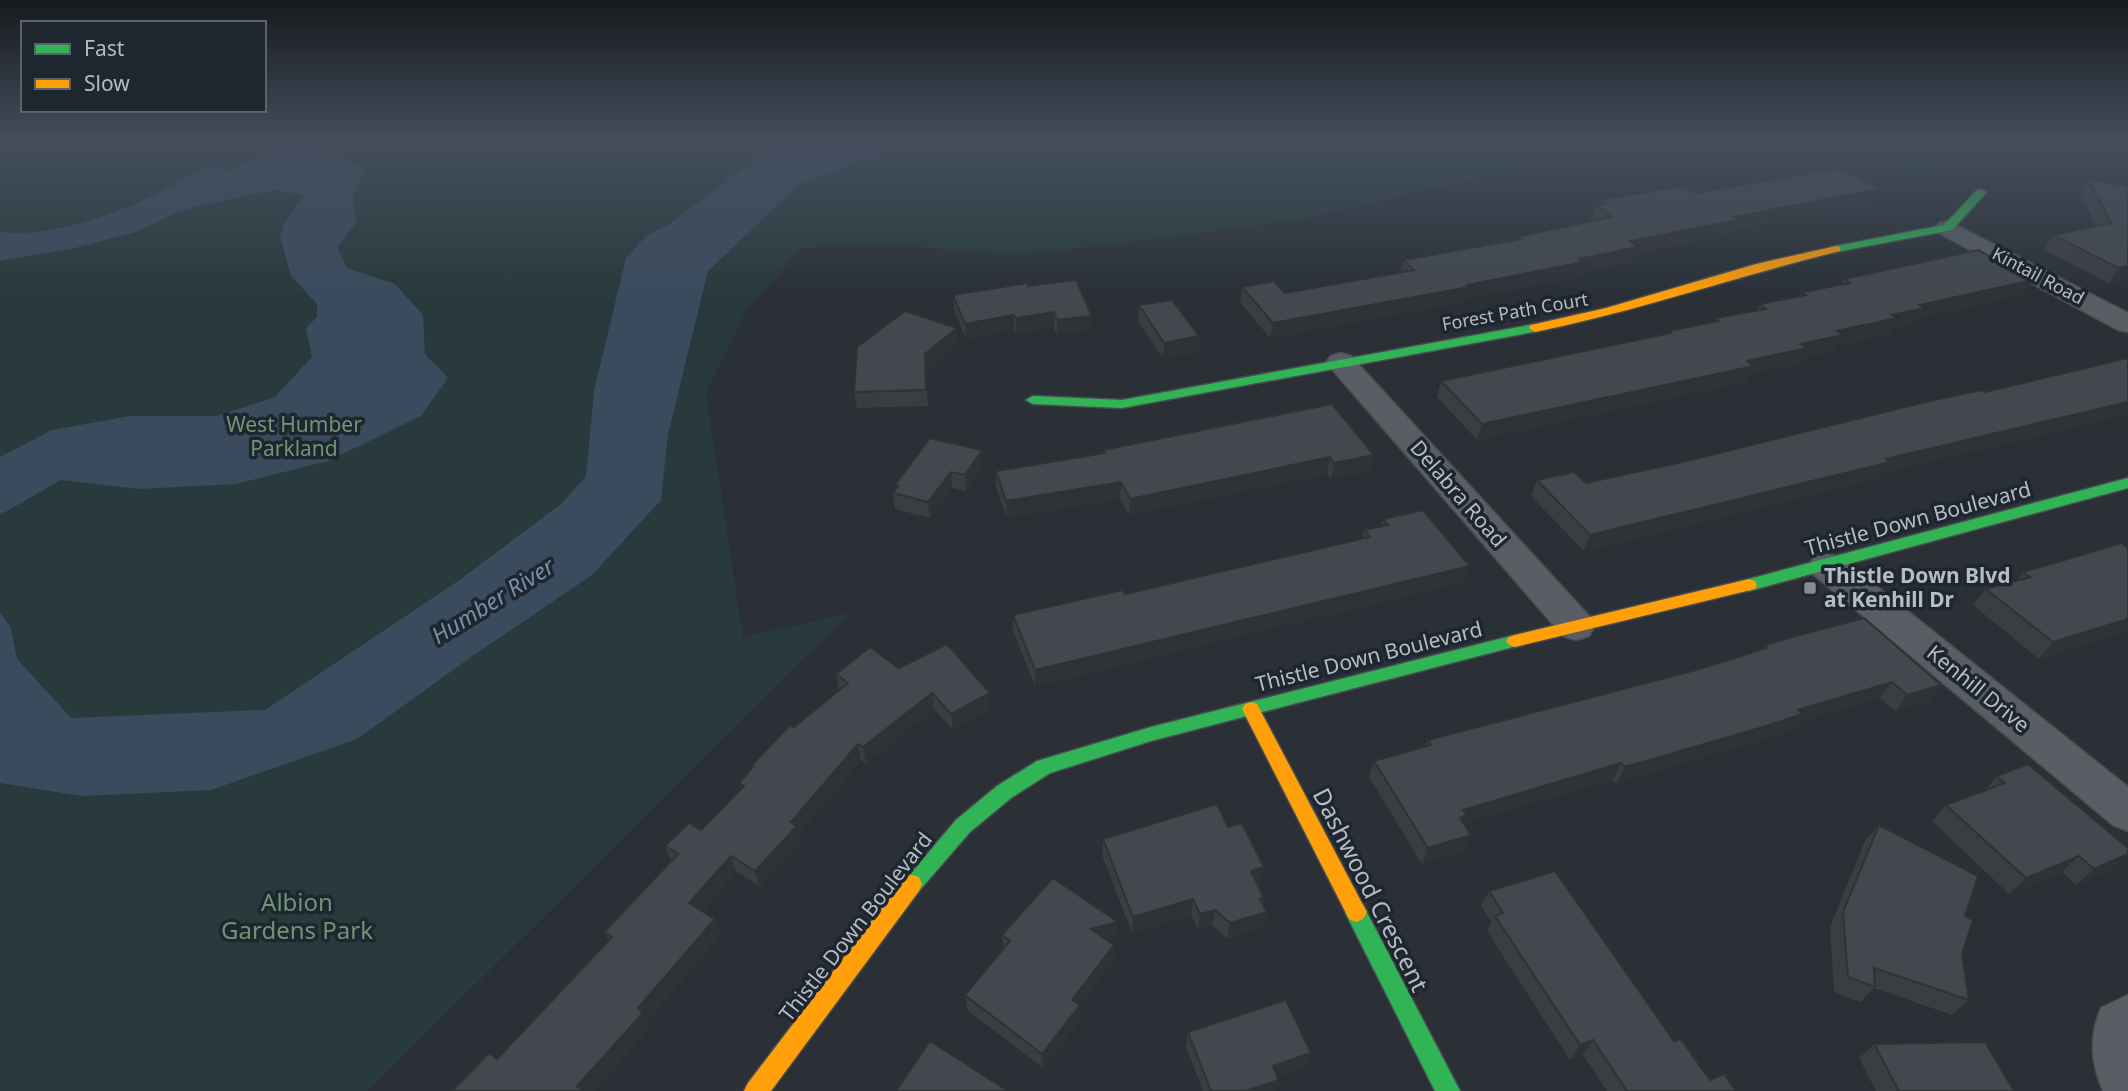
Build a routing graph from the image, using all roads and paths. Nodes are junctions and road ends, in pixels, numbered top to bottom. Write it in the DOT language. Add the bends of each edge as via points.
graph roads {
  1 [pos="1979,194"];
  2 [pos="1948,228"];
  3 [pos="2128,324"];
  4 [pos="1341,362"];
  5 [pos="1033,400"];
  6 [pos="2128,483"];
  7 [pos="1827,566"];
  8 [pos="1576,626"];
  9 [pos="1251,709"];
  10 [pos="2128,812"];
  11 [pos="2128,1020"];
  12 [pos="2128,1086"];
  13 [pos="756,1091"];
  14 [pos="1448,1091"];
  1 -- 2 [label="street"];
  2 -- 3 [label="street, Kintail Road"];
  2 -- 4 [label="street, Forest Path Court" via="1786,258 1581,320"];
  4 -- 5 [label="street, Forest Path Court" via="1122,404"];
  4 -- 8 [label="street, Delabra Road"];
  6 -- 7 [label="street, Thistle Down Boulevard"];
  7 -- 8 [label="street, Thistle Down Boulevard"];
  7 -- 10 [label="street, Kenhill Drive"];
  8 -- 9 [label="street, Thistle Down Boulevard"];
  9 -- 13 [label="street, Thistle Down Boulevard" via="1093,750 1044,767 1004,792 962,826 927,864"];
  9 -- 14 [label="street, Dashwood Crescent"];
  11 -- 12 [label="street" via="2119,1026 2118,1048 2122,1077"];
}
